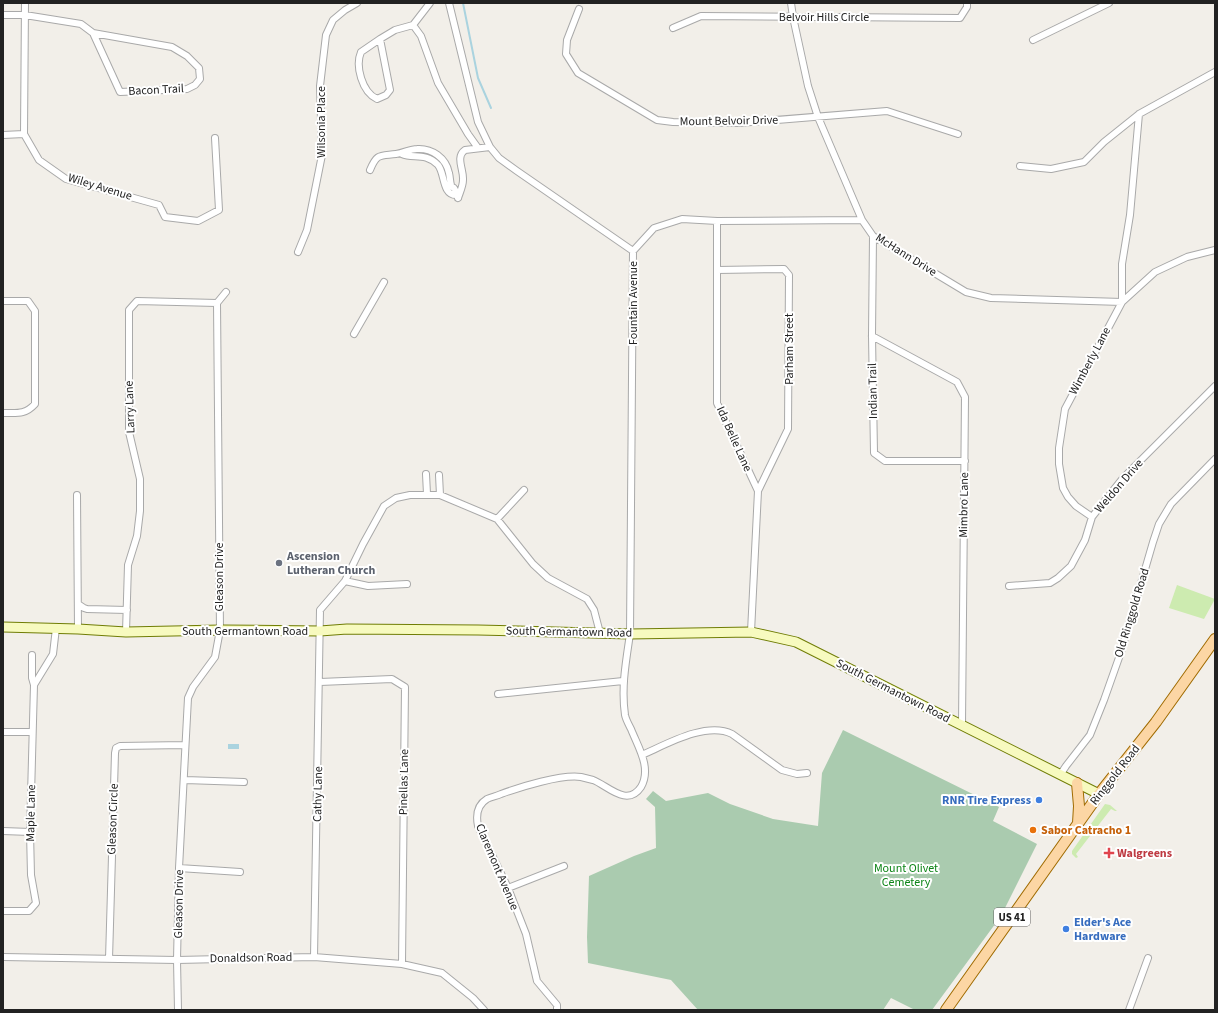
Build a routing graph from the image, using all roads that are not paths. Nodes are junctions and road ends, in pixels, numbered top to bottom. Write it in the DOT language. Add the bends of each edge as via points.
graph roads {
  1 [pos="25,3"];
  2 [pos="357,3"];
  3 [pos="430,3"];
  4 [pos="449,3"];
  5 [pos="792,3"];
  6 [pos="967,3"];
  7 [pos="1108,3"];
  8 [pos="579,9"];
  9 [pos="3,15"];
  10 [pos="25,15"];
  11 [pos="793,17"];
  12 [pos="413,25"];
  13 [pos="673,28"];
  14 [pos="93,33"];
  15 [pos="380,39"];
  16 [pos="1033,40"];
  17 [pos="1215,72"];
  18 [pos="1139,114"];
  19 [pos="818,117"];
  20 [pos="24,134"];
  21 [pos="958,134"];
  22 [pos="3,135"];
  23 [pos="215,138"];
  24 [pos="490,147"];
  25 [pos="478,148"];
  26 [pos="1020,166"];
  27 [pos="370,170"];
  28 [pos="862,220"];
  29 [pos="717,221"];
  30 [pos="873,236"];
  31 [pos="1215,250"];
  32 [pos="633,251"];
  33 [pos="298,252"];
  34 [pos="717,270"];
  35 [pos="384,282"];
  36 [pos="226,292"];
  37 [pos="3,301"];
  38 [pos="1122,302"];
  39 [pos="217,303"];
  40 [pos="354,334"];
  41 [pos="872,336"];
  42 [pos="1215,386"];
  43 [pos="3,413"];
  44 [pos="1215,459"];
  45 [pos="964,461"];
  46 [pos="426,474"];
  47 [pos="439,475"];
  48 [pos="524,490"];
  49 [pos="758,491"];
  50 [pos="77,494"];
  51 [pos="427,494"];
  52 [pos="440,495"];
  53 [pos="1092,517"];
  54 [pos="497,519"];
  55 [pos="345,582"];
  56 [pos="407,584"];
  57 [pos="1009,586"];
  58 [pos="78,604"];
  59 [pos="127,610"];
  60 [pos="3,627"];
  61 [pos="56,628"];
  62 [pos="78,629"];
  63 [pos="220,630"];
  64 [pos="320,631"];
  65 [pos="126,632"];
  66 [pos="751,632"];
  67 [pos="600,633"];
  68 [pos="630,634"];
  69 [pos="1215,639"];
  70 [pos="32,655"];
  71 [pos="623,681"];
  72 [pos="320,682"];
  73 [pos="34,685"];
  74 [pos="498,694"];
  75 [pos="962,725"];
  76 [pos="3,732"];
  77 [pos="32,732"];
  78 [pos="185,745"];
  79 [pos="642,755"];
  80 [pos="807,773"];
  81 [pos="1060,775"];
  82 [pos="185,780"];
  83 [pos="244,782"];
  84 [pos="1077,783"];
  85 [pos="1099,794"];
  86 [pos="1078,825"];
  87 [pos="3,831"];
  88 [pos="30,832"];
  89 [pos="564,866"];
  90 [pos="179,868"];
  91 [pos="240,872"];
  92 [pos="508,888"];
  93 [pos="3,911"];
  94 [pos="3,957"];
  95 [pos="314,957"];
  96 [pos="1148,958"];
  97 [pos="109,959"];
  98 [pos="177,960"];
  99 [pos="402,964"];
  100 [pos="178,1010"];
  101 [pos="484,1010"];
  102 [pos="558,1010"];
  103 [pos="946,1010"];
  104 [pos="1129,1010"];
  1 -- 10 [label="street"];
  2 -- 33 [label="street, Wilsonia Place" via="332,20 326,35 320,86 322,155 307,230"];
  3 -- 12 [label="street"];
  4 -- 24 [label="street, Fountain Avenue" via="478,122"];
  5 -- 11 [label="street"];
  6 -- 11 [label="street, Belvoir Hills Circle" via="960,18"];
  7 -- 16 [label="street"];
  8 -- 19 [label="street, Mount Belvoir Drive" via="567,40 566,54 578,73 657,120 739,123"];
  9 -- 10 [label="street, Bacon Trail"];
  10 -- 14 [label="street, Bacon Trail" via="81,24"];
  10 -- 20 [label="street"];
  11 -- 13 [label="street, Belvoir Hills Circle" via="701,16"];
  11 -- 19 [label="street" via="808,86"];
  12 -- 15 [label="street" via="395,30"];
  12 -- 25 [label="street" via="421,36 438,83"];
  14 -- 14 [label="street, Bacon Trail" via="172,47 187,56 199,68 200,79 187,89 120,92"];
  15 -- 15 [label="street" via="361,52 358,64 362,81 372,97 377,99 390,90"];
  17 -- 18 [label="street"];
  18 -- 26 [label="street" via="1084,162 1051,169"];
  18 -- 38 [label="street" via="1130,216 1122,264"];
  19 -- 21 [label="street, Mount Belvoir Drive" via="887,111"];
  19 -- 28 [label="street"];
  20 -- 22 [label="street"];
  20 -- 23 [label="street, Wiley Avenue" via="39,160 66,179 159,205 165,217 198,221 219,210"];
  24 -- 25 [label="street"];
  24 -- 32 [label="street, Fountain Avenue" via="499,158"];
  25 -- 27 [label="street" via="465,150 461,155 463,180 458,198 451,186 447,165 439,156 425,149 380,156 374,159"];
  28 -- 29 [label="street"];
  28 -- 30 [label="street, McHann Drive"];
  29 -- 32 [label="street" via="682,219 654,228"];
  29 -- 34 [label="street, Ida Belle Lane"];
  30 -- 38 [label="street, McHann Drive" via="966,292 991,298"];
  30 -- 41 [label="street, Indian Trail"];
  31 -- 38 [label="street, Wimberly Lane" via="1188,257 1155,272"];
  32 -- 68 [label="street, Fountain Avenue"];
  34 -- 49 [label="street, Ida Belle Lane" via="717,404"];
  34 -- 49 [label="street, Parham Street" via="784,269 789,275 788,429"];
  35 -- 40 [label="street"];
  36 -- 39 [label="street"];
  37 -- 43 [label="street" via="28,302 35,311 35,404 29,411"];
  38 -- 53 [label="street, Wimberly Lane" via="1065,409 1062,428 1059,464 1063,488 1076,506"];
  39 -- 59 [label="street, Larry Lane" via="137,300 129,310 128,432 140,479 140,511 137,536 128,565"];
  39 -- 63 [label="street, Gleason Drive"];
  41 -- 45 [label="street, Mimbro Lane" via="957,382 965,397"];
  41 -- 45 [label="street, Indian Trail" via="874,453 885,461"];
  42 -- 53 [label="street, Weldon Drive" via="1123,478"];
  44 -- 81 [label="street, Old Ringgold Road" via="1171,504 1160,524 1104,700 1090,735"];
  45 -- 75 [label="street, Mimbro Lane"];
  46 -- 51 [label="street"];
  47 -- 52 [label="street"];
  48 -- 54 [label="street"];
  49 -- 66 [label="street, Ida Belle Lane"];
  50 -- 58 [label="street"];
  51 -- 52 [label="street, Cathy Lane"];
  51 -- 55 [label="street, Cathy Lane" via="396,498 384,506"];
  52 -- 54 [label="street, Cathy Lane"];
  53 -- 57 [label="street, Weldon Drive" via="1085,540 1071,566 1058,578 1050,583"];
  54 -- 67 [label="street" via="533,564 548,578 586,599 594,610"];
  55 -- 56 [label="street" via="368,586"];
  55 -- 64 [label="street, Cathy Lane" via="320,610"];
  58 -- 59 [label="street" via="87,609"];
  58 -- 62 [label="street"];
  59 -- 65 [label="street, Larry Lane"];
  60 -- 61 [label="main road, South Germantown Road"];
  61 -- 62 [label="main road, South Germantown Road"];
  61 -- 73 [label="street, Maple Lane" via="53,654"];
  62 -- 65 [label="main road, South Germantown Road"];
  63 -- 64 [label="main road, South Germantown Road"];
  63 -- 65 [label="main road, South Germantown Road"];
  63 -- 78 [label="street, Gleason Drive" via="215,657 188,698"];
  64 -- 67 [label="main road, South Germantown Road" via="363,629"];
  64 -- 72 [label="street, Cathy Lane"];
  66 -- 68 [label="main road, South Germantown Road"];
  66 -- 75 [label="main road, South Germantown Road" via="796,642"];
  67 -- 68 [label="main road, South Germantown Road"];
  68 -- 71 [label="street, Claremont Avenue"];
  69 -- 85 [label="main road, Ringgold Road / US 41" via="1156,722"];
  70 -- 73 [label="street, Maple Lane"];
  71 -- 74 [label="street"];
  71 -- 79 [label="street, Claremont Avenue" via="625,717"];
  72 -- 95 [label="street, Cathy Lane"];
  72 -- 99 [label="street, Pinellas Lane" via="392,679 405,686"];
  73 -- 77 [label="street, Maple Lane"];
  75 -- 81 [label="main road, South Germantown Road"];
  76 -- 77 [label="street"];
  77 -- 88 [label="street, Maple Lane"];
  78 -- 82 [label="street, Gleason Drive"];
  78 -- 97 [label="street, Gleason Circle" via="120,746 114,753"];
  79 -- 80 [label="street" via="693,734 725,731 782,770 797,774"];
  79 -- 92 [label="street, Claremont Avenue" via="645,774 643,782 632,794 615,793 594,780 579,777 521,787 487,799 476,817 478,826"];
  81 -- 84 [label="main road, South Germantown Road"];
  82 -- 83 [label="street"];
  82 -- 90 [label="street, Gleason Drive"];
  84 -- 85 [label="main road, South Germantown Road"];
  84 -- 86 [label="main road"];
  85 -- 86 [label="main road, Ringgold Road / US 41"];
  86 -- 103 [label="main road, Ringgold Road / US 41"];
  87 -- 88 [label="street"];
  88 -- 93 [label="street, Maple Lane" via="31,875 36,904 29,911"];
  89 -- 92 [label="street"];
  90 -- 91 [label="street"];
  90 -- 98 [label="street, Gleason Drive"];
  92 -- 102 [label="street, Claremont Avenue" via="526,934 537,981"];
  94 -- 97 [label="street, Donaldson Road"];
  95 -- 98 [label="street, Donaldson Road"];
  95 -- 99 [label="street, Donaldson Road"];
  96 -- 104 [label="street"];
  97 -- 98 [label="street, Donaldson Road"];
  98 -- 100 [label="street, Gleason Drive"];
  99 -- 101 [label="street, Donaldson Road" via="442,973"];
}
